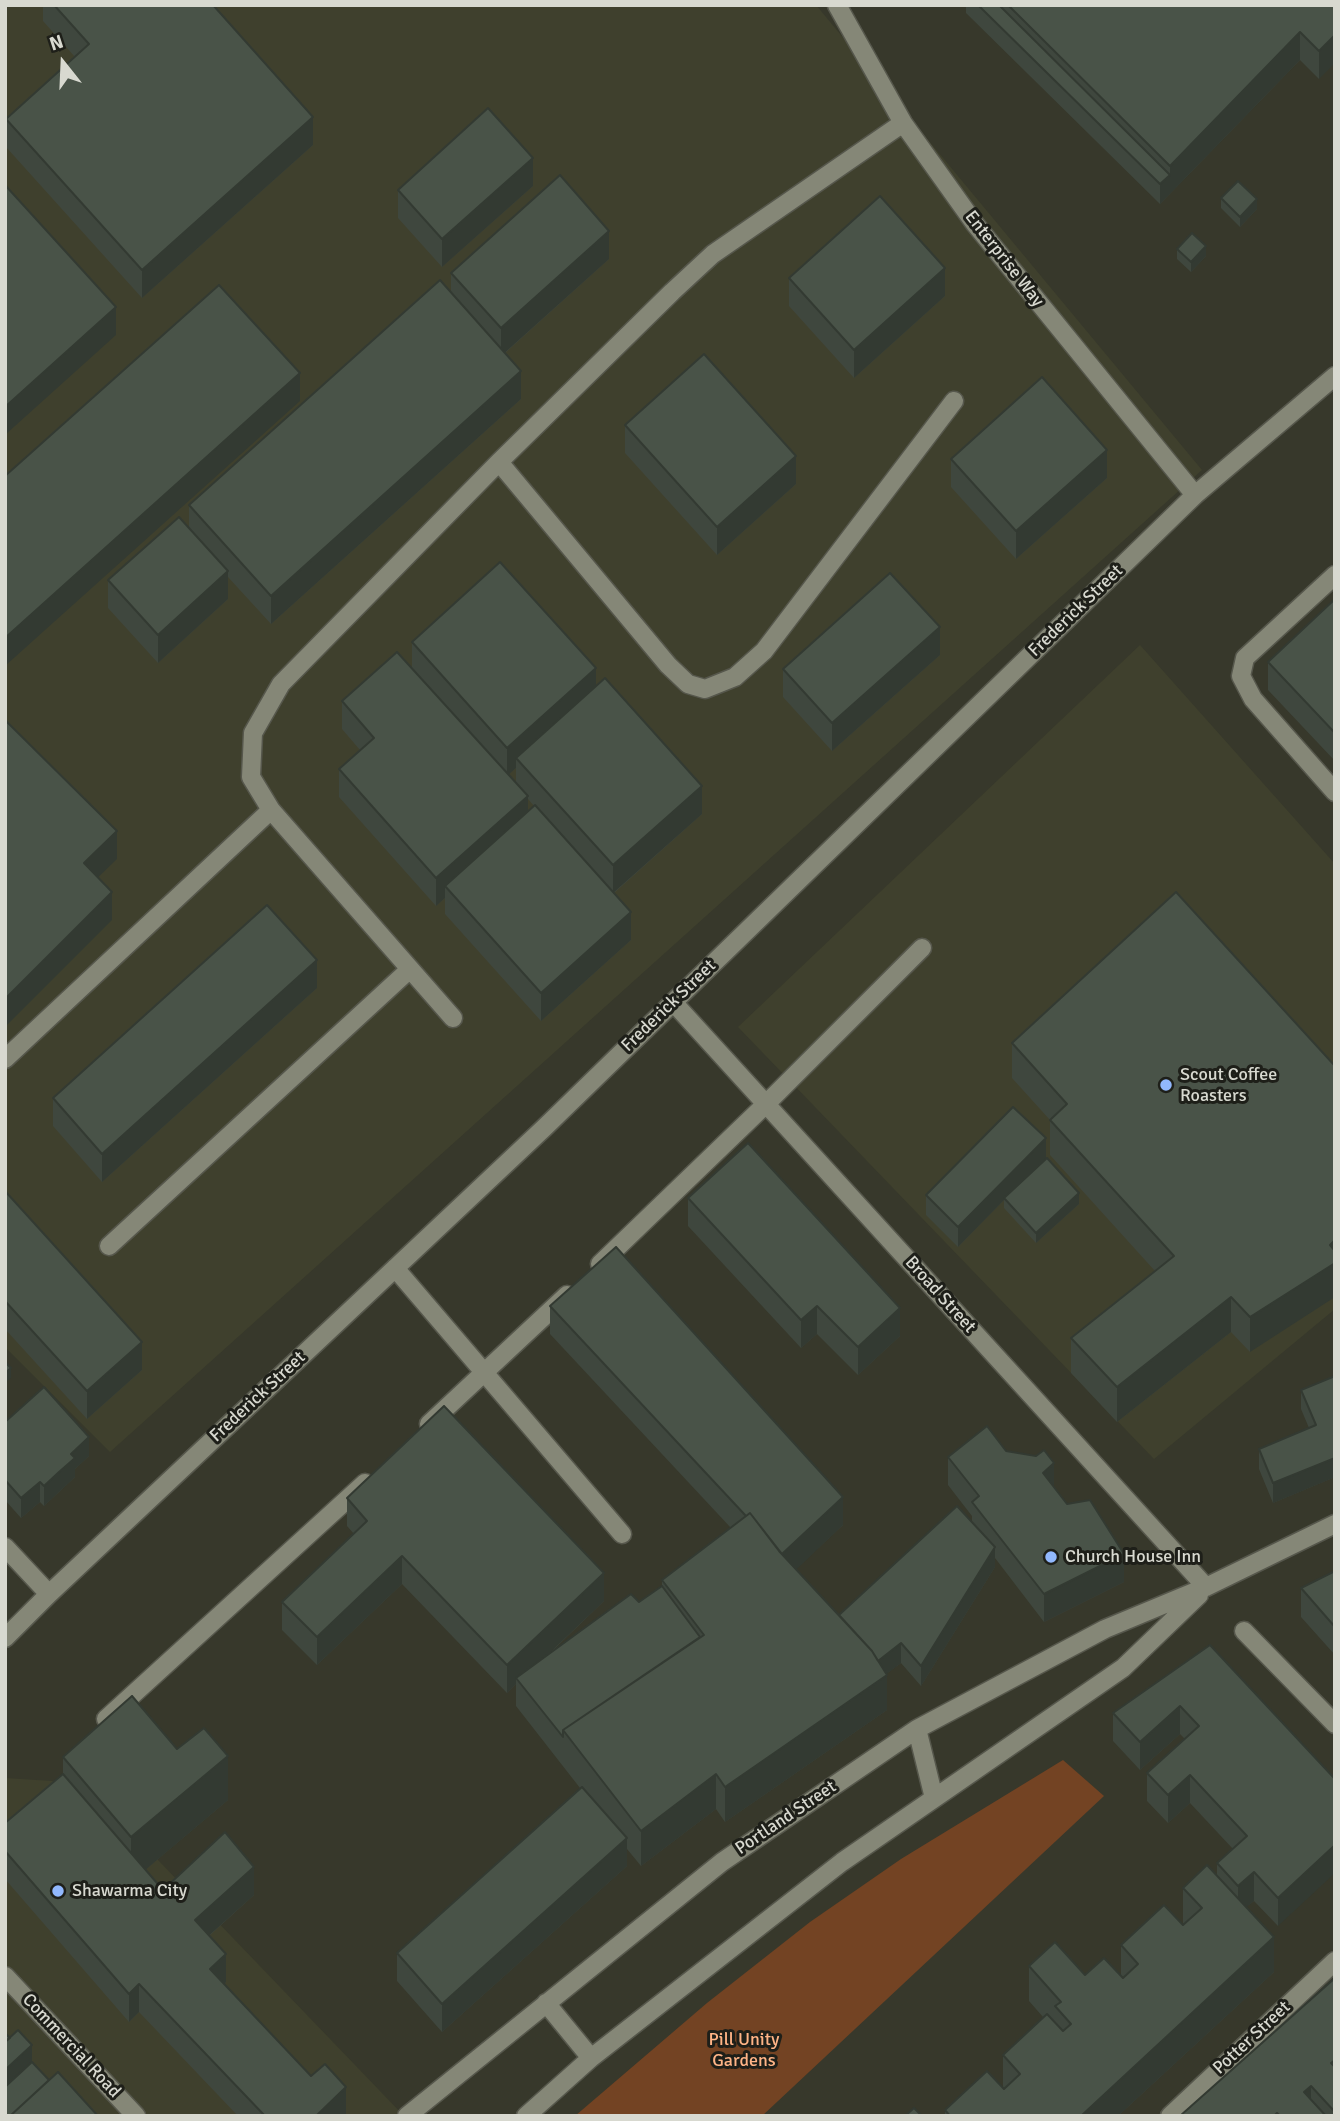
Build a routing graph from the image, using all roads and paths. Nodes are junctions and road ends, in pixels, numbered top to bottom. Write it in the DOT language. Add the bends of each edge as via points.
graph roads {
  1 [pos="837,5"];
  2 [pos="903,123"];
  3 [pos="1335,376"];
  4 [pos="954,401"];
  5 [pos="499,462"];
  6 [pos="1195,495"];
  7 [pos="1335,575"];
  8 [pos="1335,792"];
  9 [pos="271,810"];
  10 [pos="922,948"];
  11 [pos="408,970"];
  12 [pos="673,1002"];
  13 [pos="453,1018"];
  14 [pos="5,1059"];
  15 [pos="766,1104"];
  16 [pos="109,1245"];
  17 [pos="395,1268"];
  18 [pos="485,1374"];
  19 [pos="415,1438"];
  20 [pos="375,1474"];
  21 [pos="1335,1524"];
  22 [pos="622,1535"];
  23 [pos="5,1547"];
  24 [pos="1206,1587"];
  25 [pos="49,1594"];
  26 [pos="1244,1631"];
  27 [pos="5,1639"];
  28 [pos="1335,1724"];
  29 [pos="917,1729"];
  30 [pos="89,1735"];
  31 [pos="934,1798"];
  32 [pos="1335,1961"];
  33 [pos="5,1976"];
  34 [pos="546,2003"];
  35 [pos="591,2058"];
  36 [pos="136,2116"];
  37 [pos="407,2116"];
  38 [pos="526,2116"];
  39 [pos="1170,2116"];
  1 -- 2 [label="street, Enterprise Way"];
  2 -- 5 [label="street" via="713,254"];
  2 -- 6 [label="street, Enterprise Way" via="975,224"];
  3 -- 6 [label="street, Frederick Street"];
  4 -- 5 [label="street" via="764,651 735,677 705,688 688,684 668,666"];
  5 -- 9 [label="street" via="281,684 253,733 251,777"];
  6 -- 12 [label="street, Frederick Street"];
  7 -- 8 [label="street" via="1245,659 1241,676 1253,699"];
  9 -- 11 [label="street"];
  9 -- 14 [label="street"];
  10 -- 15 [label="street"];
  11 -- 13 [label="street"];
  11 -- 16 [label="street"];
  12 -- 15 [label="street, Broad Street"];
  12 -- 17 [label="street, Frederick Street"];
  15 -- 18 [label="street"];
  15 -- 24 [label="street, Broad Street"];
  17 -- 18 [label="street"];
  17 -- 25 [label="street, Frederick Street"];
  18 -- 19 [label="street"];
  18 -- 22 [label="street"];
  20 -- 30 [label="street"];
  21 -- 24 [label="street, Portland Street"];
  23 -- 25 [label="street"];
  24 -- 29 [label="street, Portland Street" via="1105,1629"];
  24 -- 31 [label="street, Portland Street" via="1123,1668"];
  25 -- 27 [label="street, Frederick Street"];
  26 -- 28 [label="street"];
  29 -- 31 [label="street"];
  29 -- 34 [label="street, Portland Street" via="722,1862"];
  31 -- 35 [label="street, Portland Street" via="842,1862"];
  32 -- 39 [label="street, Potter Street"];
  33 -- 36 [label="street, Commercial Road"];
  34 -- 35 [label="street"];
  34 -- 37 [label="street, Portland Street"];
  35 -- 38 [label="street, Portland Street"];
}
